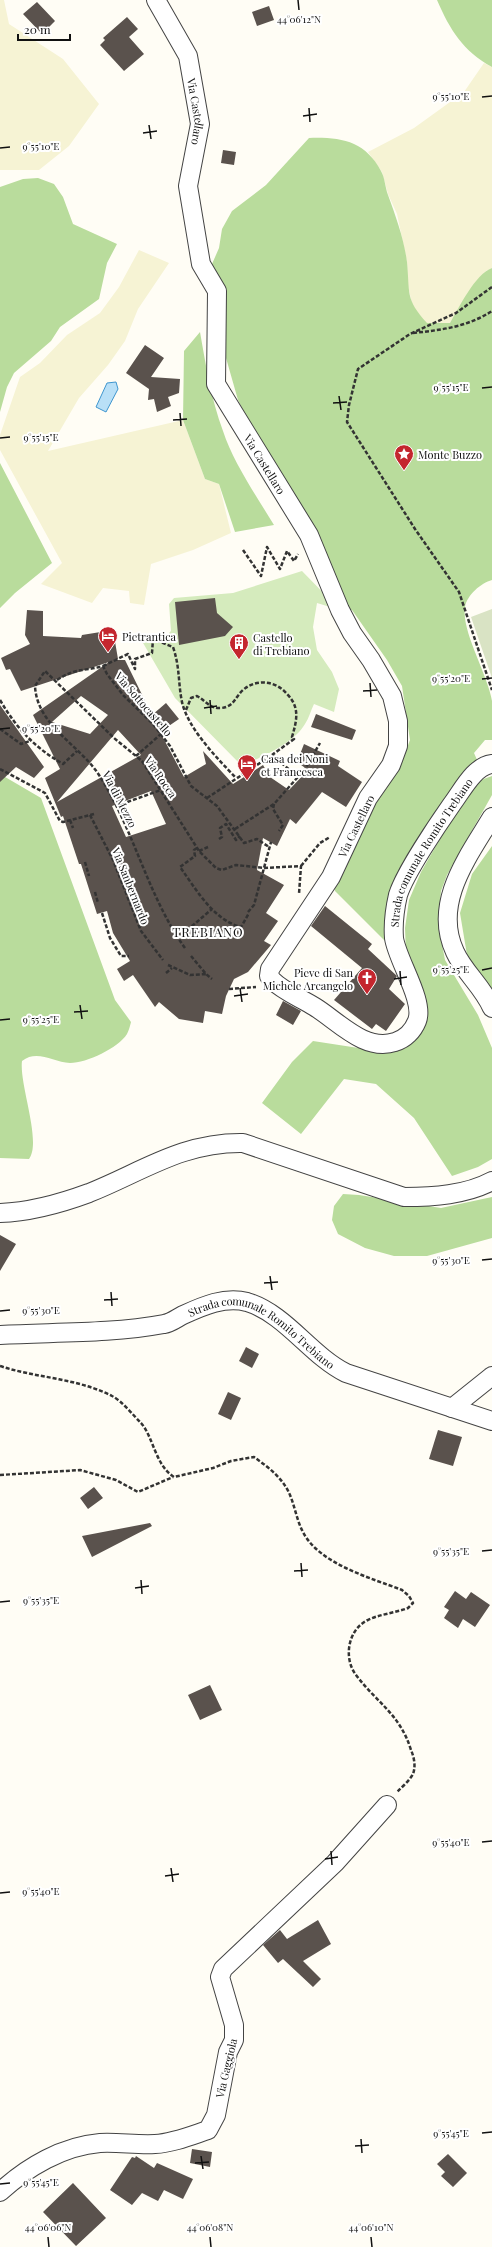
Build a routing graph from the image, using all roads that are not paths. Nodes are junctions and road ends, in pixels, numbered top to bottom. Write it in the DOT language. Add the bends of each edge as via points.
graph roads {
  1 [pos="156,0"];
  2 [pos="492,764"];
  3 [pos="492,817"];
  4 [pos="316,902"];
  5 [pos="492,1008"];
  6 [pos="492,1181"];
  7 [pos="0,1213"];
  8 [pos="0,1335"];
  9 [pos="492,1376"];
  10 [pos="452,1408"];
  11 [pos="492,1421"];
  12 [pos="387,1805"];
  13 [pos="0,2192"];
  1 -- 4 [label="street, Via Castellaro" via="188,56 200,124 188,186 201,264 217,291 216,384 309,535 340,610 392,696 398,721 398,746 391,765 368,798 331,877"];
  2 -- 4 [label="street, Strada comunale Romito Trebiano" via="480,770 448,811 398,895 394,937 418,1010 417,1021 402,1039 388,1044 360,1039 314,1006 276,984 269,976 270,969"];
  3 -- 5 [label="street" via="456,878 449,901 449,924 455,952"];
  6 -- 7 [label="street" via="461,1192 429,1197 404,1196 243,1143 221,1143 170,1155 88,1193 43,1206"];
  8 -- 10 [label="street, Strada comunale Romito Trebiano" via="88,1332 166,1324 214,1303 235,1300 248,1302 283,1323 329,1364 340,1370"];
  9 -- 10 [label="street"];
  10 -- 11 [label="street, Strada comunale Romito Trebiano"];
  12 -- 13 [label="street, Via Gaggiola" via="335,1863 223,1969 220,1977 234,2025 234,2040 228,2052 216,2115 208,2130 171,2142 100,2143 73,2148 32,2167"];
}
